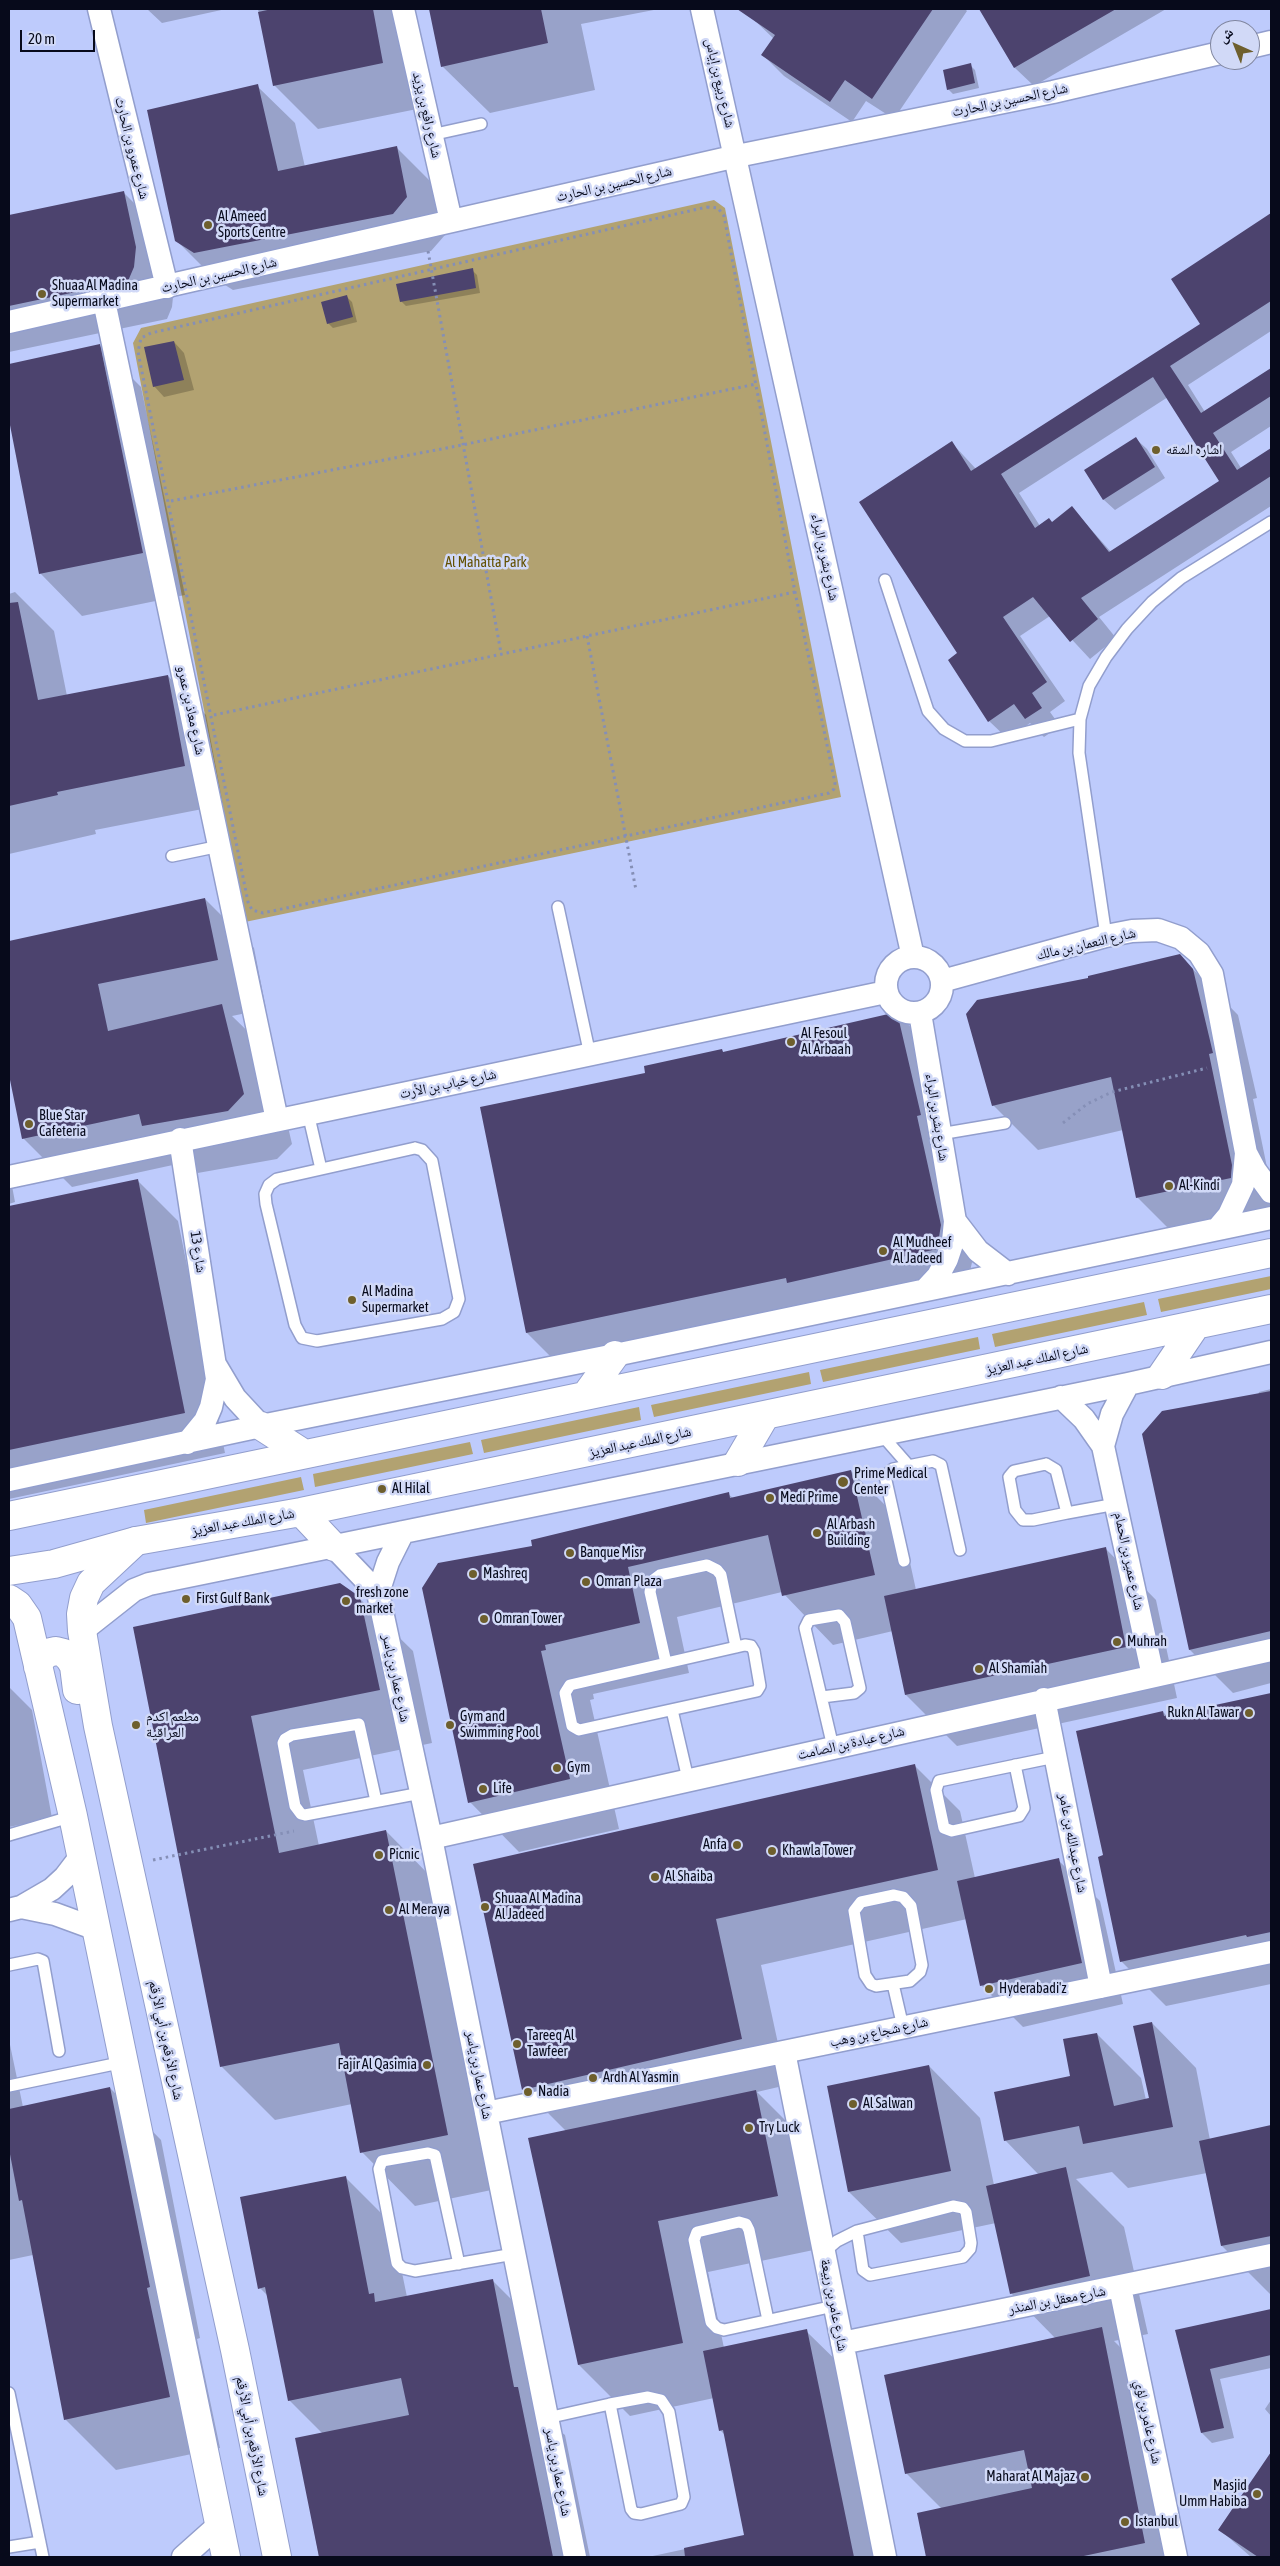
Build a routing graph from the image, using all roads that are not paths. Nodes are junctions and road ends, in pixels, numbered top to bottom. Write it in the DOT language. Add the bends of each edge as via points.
graph roads {
  1 [pos="99,9"];
  2 [pos="402,9"];
  3 [pos="702,9"];
  4 [pos="1210,56"];
  5 [pos="481,124"];
  6 [pos="431,135"];
  7 [pos="737,156"];
  8 [pos="451,222"];
  9 [pos="167,287"];
  10 [pos="104,301"];
  11 [pos="9,322"];
  12 [pos="1271,522"];
  13 [pos="885,580"];
  14 [pos="1080,719"];
  15 [pos="220,846"];
  16 [pos="172,856"];
  17 [pos="558,908"];
  18 [pos="1106,936"];
  19 [pos="913,957"];
  20 [pos="942,981"];
  21 [pos="886,992"];
  22 [pos="920,1013"];
  23 [pos="590,1055"];
  24 [pos="308,1113"];
  25 [pos="277,1120"];
  26 [pos="1005,1123"];
  27 [pos="940,1134"];
  28 [pos="180,1139"];
  29 [pos="1246,1153"];
  30 [pos="321,1169"];
  31 [pos="9,1177"];
  32 [pos="1271,1192"];
  33 [pos="1271,1218"];
  34 [pos="955,1221"];
  35 [pos="1218,1228"];
  36 [pos="1271,1253"];
  37 [pos="1008,1274"];
  38 [pos="925,1290"];
  39 [pos="1271,1309"];
  40 [pos="1196,1325"];
  41 [pos="1271,1352"];
  42 [pos="615,1355"];
  43 [pos="216,1365"];
  44 [pos="1162,1375"];
  45 [pos="1128,1384"];
  46 [pos="586,1394"];
  47 [pos="1061,1397"];
  48 [pos="765,1416"];
  49 [pos="261,1426"];
  50 [pos="881,1434"];
  51 [pos="187,1443"];
  52 [pos="1104,1446"];
  53 [pos="303,1453"];
  54 [pos="738,1462"];
  55 [pos="909,1466"];
  56 [pos="9,1480"];
  57 [pos="1116,1504"];
  58 [pos="301,1512"];
  59 [pos="1066,1513"];
  60 [pos="9,1516"];
  61 [pos="403,1532"];
  62 [pos="136,1541"];
  63 [pos="334,1547"];
  64 [pos="960,1550"];
  65 [pos="904,1561"];
  66 [pos="9,1571"];
  67 [pos="378,1594"];
  68 [pos="9,1599"];
  69 [pos="82,1631"];
  70 [pos="736,1647"];
  71 [pos="1271,1650"];
  72 [pos="666,1663"];
  73 [pos="38,1667"];
  74 [pos="1153,1676"];
  75 [pos="822,1697"];
  76 [pos="1044,1699"];
  77 [pos="672,1710"];
  78 [pos="98,1726"];
  79 [pos="833,1747"];
  80 [pos="1055,1757"];
  81 [pos="1015,1765"];
  82 [pos="688,1779"];
  83 [pos="421,1793"];
  84 [pos="376,1801"];
  85 [pos="73,1816"];
  86 [pos="9,1835"];
  87 [pos="431,1838"];
  88 [pos="81,1856"];
  89 [pos="15,1909"];
  90 [pos="96,1929"];
  91 [pos="1271,1952"];
  92 [pos="10,1963"];
  93 [pos="894,1984"];
  94 [pos="1102,1986"];
  95 [pos="903,2027"];
  96 [pos="59,2051"];
  97 [pos="784,2052"];
  98 [pos="124,2062"];
  99 [pos="9,2086"];
  100 [pos="486,2112"];
  101 [pos="857,2231"];
  102 [pos="824,2252"];
  103 [pos="514,2254"];
  104 [pos="1271,2255"];
  105 [pos="459,2264"];
  106 [pos="1120,2287"];
  107 [pos="834,2306"];
  108 [pos="768,2320"];
  109 [pos="842,2343"];
  110 [pos="9,2393"];
  111 [pos="610,2404"];
  112 [pos="548,2418"];
  113 [pos="220,2524"];
  114 [pos="40,2542"];
  115 [pos="9,2548"];
  116 [pos="43,2557"];
  117 [pos="183,2557"];
  118 [pos="226,2557"];
  119 [pos="277,2557"];
  120 [pos="575,2557"];
  121 [pos="885,2557"];
  122 [pos="1176,2557"];
  1 -- 9 [label="street, شارع عمرو بن الحارث"];
  2 -- 6 [label="street, شارع رافع بن يزيد"];
  3 -- 7 [label="street, شارع ربيع بن إياس"];
  4 -- 7 [label="street, شارع الحسين بن الحارث" via="1053,92"];
  5 -- 6 [label="lane"];
  6 -- 8 [label="street, شارع رافع بن يزيد"];
  7 -- 8 [label="street, شارع الحسين بن الحارث"];
  7 -- 19 [label="street, شارع بشر بن البراء"];
  8 -- 9 [label="street, شارع الحسين بن الحارث"];
  9 -- 10 [label="street, شارع الحسين بن الحارث"];
  10 -- 11 [label="street, شارع الحسين بن الحارث"];
  10 -- 15 [label="street, شارع معاذ بن عمرو"];
  12 -- 14 [label="lane" via="1181,578 1152,602 1106,657 1089,686"];
  13 -- 14 [label="lane" via="928,711 944,729 966,742 991,741"];
  14 -- 18 [label="lane" via="1079,753"];
  15 -- 16 [label="lane"];
  15 -- 25 [label="street, شارع معاذ بن عمرو"];
  17 -- 23 [label="lane"];
  18 -- 20 [label="street, شارع النعمان بن مالك"];
  18 -- 29 [label="street, شارع النعمان بن مالك" via="1158,930 1181,938 1199,953 1212,974"];
  19 -- 20 [label="street" via="923,958 932,964"];
  19 -- 21 [label="street" via="895,965 886,982"];
  20 -- 22 [label="street" via="940,998 935,1005"];
  21 -- 22 [label="street" via="899,1009"];
  21 -- 23 [label="street, شارع خباب بن الأرت"];
  22 -- 27 [label="street, شارع بشر بن البراء"];
  23 -- 24 [label="street, شارع خباب بن الأرت"];
  24 -- 25 [label="street, شارع خباب بن الأرت"];
  24 -- 30 [label="lane"];
  25 -- 28 [label="street, شارع خباب بن الأرت"];
  26 -- 27 [label="lane"];
  27 -- 34 [label="street, شارع بشر بن البراء"];
  28 -- 31 [label="street, شارع خباب بن الأرت"];
  28 -- 43 [label="street, شارع 13"];
  29 -- 32 [label="street, شارع النعمان بن مالك"];
  29 -- 35 [label="street, شارع النعمان بن مالك" via="1243,1185 1229,1215"];
  30 -- 30 [label="lane" via="277,1179 265,1194 295,1325 302,1338 318,1341 442,1319 454,1312 459,1299 428,1154 422,1150 407,1149"];
  33 -- 35 [label="street"];
  34 -- 37 [label="street, شارع بشر بن البراء" via="978,1251"];
  34 -- 38 [label="street, شارع بشر بن البراء" via="948,1259"];
  35 -- 37 [label="street"];
  36 -- 46 [label="main road"];
  37 -- 38 [label="street"];
  38 -- 42 [label="street"];
  39 -- 40 [label="main road, شارع الملك عبد العزيز"];
  40 -- 44 [label="main road"];
  40 -- 48 [label="main road, شارع الملك عبد العزيز"];
  41 -- 44 [label="street"];
  42 -- 46 [label="main road"];
  42 -- 49 [label="street"];
  43 -- 49 [label="street, شارع 13" via="235,1398"];
  43 -- 51 [label="street, شارع 13" via="212,1408 198,1432"];
  44 -- 45 [label="street"];
  45 -- 47 [label="street"];
  45 -- 52 [label="street, شارع عمير بن الحمام" via="1112,1414"];
  46 -- 53 [label="main road"];
  47 -- 50 [label="street"];
  47 -- 52 [label="street, شارع عمير بن الحمام" via="1084,1419"];
  48 -- 54 [label="main road"];
  48 -- 58 [label="main road, شارع الملك عبد العزيز"];
  49 -- 51 [label="street"];
  49 -- 53 [label="main road"];
  50 -- 54 [label="street"];
  50 -- 55 [label="lane"];
  51 -- 56 [label="street"];
  52 -- 57 [label="street, شارع عمير بن الحمام"];
  53 -- 60 [label="main road"];
  54 -- 61 [label="street"];
  55 -- 64 [label="lane" via="933,1461 942,1465"];
  55 -- 65 [label="lane" via="889,1470 885,1476"];
  57 -- 59 [label="lane"];
  57 -- 74 [label="street, شارع عمير بن الحمام"];
  58 -- 62 [label="main road, شارع الملك عبد العزيز"];
  58 -- 63 [label="main road"];
  59 -- 59 [label="lane" via="1053,1467 1046,1464 1012,1473 1009,1484 1019,1518 1028,1521"];
  61 -- 63 [label="street"];
  61 -- 67 [label="street, شارع عمار بن ياسر" via="388,1562"];
  62 -- 66 [label="main road, شارع الملك عبد العزيز" via="54,1564"];
  62 -- 69 [label="main road, شارع الأرقم بن أبي الأرقم" via="92,1582 84,1598"];
  63 -- 67 [label="street"];
  63 -- 69 [label="street" via="149,1584 134,1590"];
  67 -- 83 [label="street, شارع عمار بن ياسر"];
  68 -- 73 [label="main road" via="18,1605 26,1618"];
  69 -- 78 [label="main road, شارع الأرقم بن أبي الأرقم"];
  70 -- 72 [label="lane"];
  70 -- 72 [label="lane" via="721,1575 717,1570 707,1565 660,1574 652,1581 650,1592"];
  70 -- 77 [label="lane" via="748,1645 753,1648 758,1690"];
  71 -- 74 [label="street, شارع عبادة بن الصامت"];
  72 -- 77 [label="lane" via="573,1684 565,1693 572,1726 579,1730"];
  73 -- 78 [label="main road" via="47,1653 64,1653 70,1659 81,1708"];
  73 -- 85 [label="main road"];
  74 -- 76 [label="street, شارع عبادة بن الصامت"];
  75 -- 75 [label="lane" via="805,1625 811,1619 839,1615 844,1619 860,1688 854,1693"];
  75 -- 79 [label="lane"];
  76 -- 79 [label="street, شارع عبادة بن الصامت"];
  76 -- 80 [label="street, شارع عبدالله بن عامر"];
  77 -- 82 [label="lane"];
  78 -- 119 [label="main road, شارع الأرقم بن أبي الأرقم" via="235,2350"];
  79 -- 82 [label="street, شارع عبادة بن الصامت"];
  80 -- 81 [label="lane"];
  80 -- 94 [label="street, شارع عبدالله بن عامر"];
  81 -- 81 [label="lane" via="939,1781 936,1790 944,1828 952,1831 1019,1816 1024,1808"];
  82 -- 87 [label="street, شارع عبادة بن الصامت"];
  83 -- 84 [label="lane"];
  83 -- 87 [label="street, شارع عمار بن ياسر"];
  84 -- 84 [label="lane" via="305,1815 298,1812 283,1743 285,1739 292,1734 359,1724"];
  85 -- 86 [label="lane"];
  85 -- 88 [label="main road"];
  87 -- 100 [label="street, شارع عمار بن ياسر"];
  88 -- 89 [label="street" via="52,1889"];
  88 -- 90 [label="main road"];
  89 -- 90 [label="street" via="55,1914"];
  90 -- 98 [label="main road"];
  91 -- 94 [label="street, شارع شجاع بن وهب"];
  92 -- 96 [label="lane" via="38,1959 43,1962"];
  93 -- 93 [label="lane" via="910,1981 920,1972 922,1965 911,1906 903,1897 894,1895 861,1902 854,1916 867,1980 876,1986"];
  93 -- 95 [label="lane"];
  94 -- 95 [label="street, شارع شجاع بن وهب"];
  95 -- 97 [label="street, شارع شجاع بن وهب"];
  97 -- 100 [label="street, شارع شجاع بن وهب"];
  97 -- 102 [label="street, شارع عامر بن ربيعة"];
  98 -- 99 [label="lane"];
  98 -- 113 [label="main road"];
  100 -- 103 [label="street, شارع عمار بن ياسر"];
  101 -- 101 [label="lane" via="958,2206 968,2216 971,2244 963,2257 870,2275 863,2270"];
  101 -- 102 [label="lane"];
  102 -- 107 [label="street, شارع عامر بن ربيعة"];
  103 -- 105 [label="lane"];
  103 -- 112 [label="street, شارع عمار بن ياسر"];
  104 -- 106 [label="street, شارع معقل بن المنذر"];
  105 -- 105 [label="lane" via="435,2156 428,2153 382,2161 379,2169 397,2263 408,2271"];
  106 -- 109 [label="street, شارع معقل بن المنذر"];
  106 -- 122 [label="street, شارع عامر بن لؤي"];
  107 -- 108 [label="lane"];
  107 -- 109 [label="street, شارع عامر بن ربيعة"];
  108 -- 108 [label="lane" via="746,2224 740,2222 697,2232 694,2240 713,2326 724,2330"];
  109 -- 121 [label="street, شارع عامر بن ربيعة"];
  110 -- 114 [label="lane"];
  111 -- 111 [label="lane" via="648,2397 661,2400 666,2405 684,2497 681,2504 641,2514 631,2509"];
  111 -- 112 [label="lane"];
  112 -- 120 [label="street, شارع عمار بن ياسر"];
  113 -- 117 [label="street"];
  113 -- 118 [label="main road"];
  114 -- 115 [label="lane"];
  114 -- 116 [label="lane"];
}
